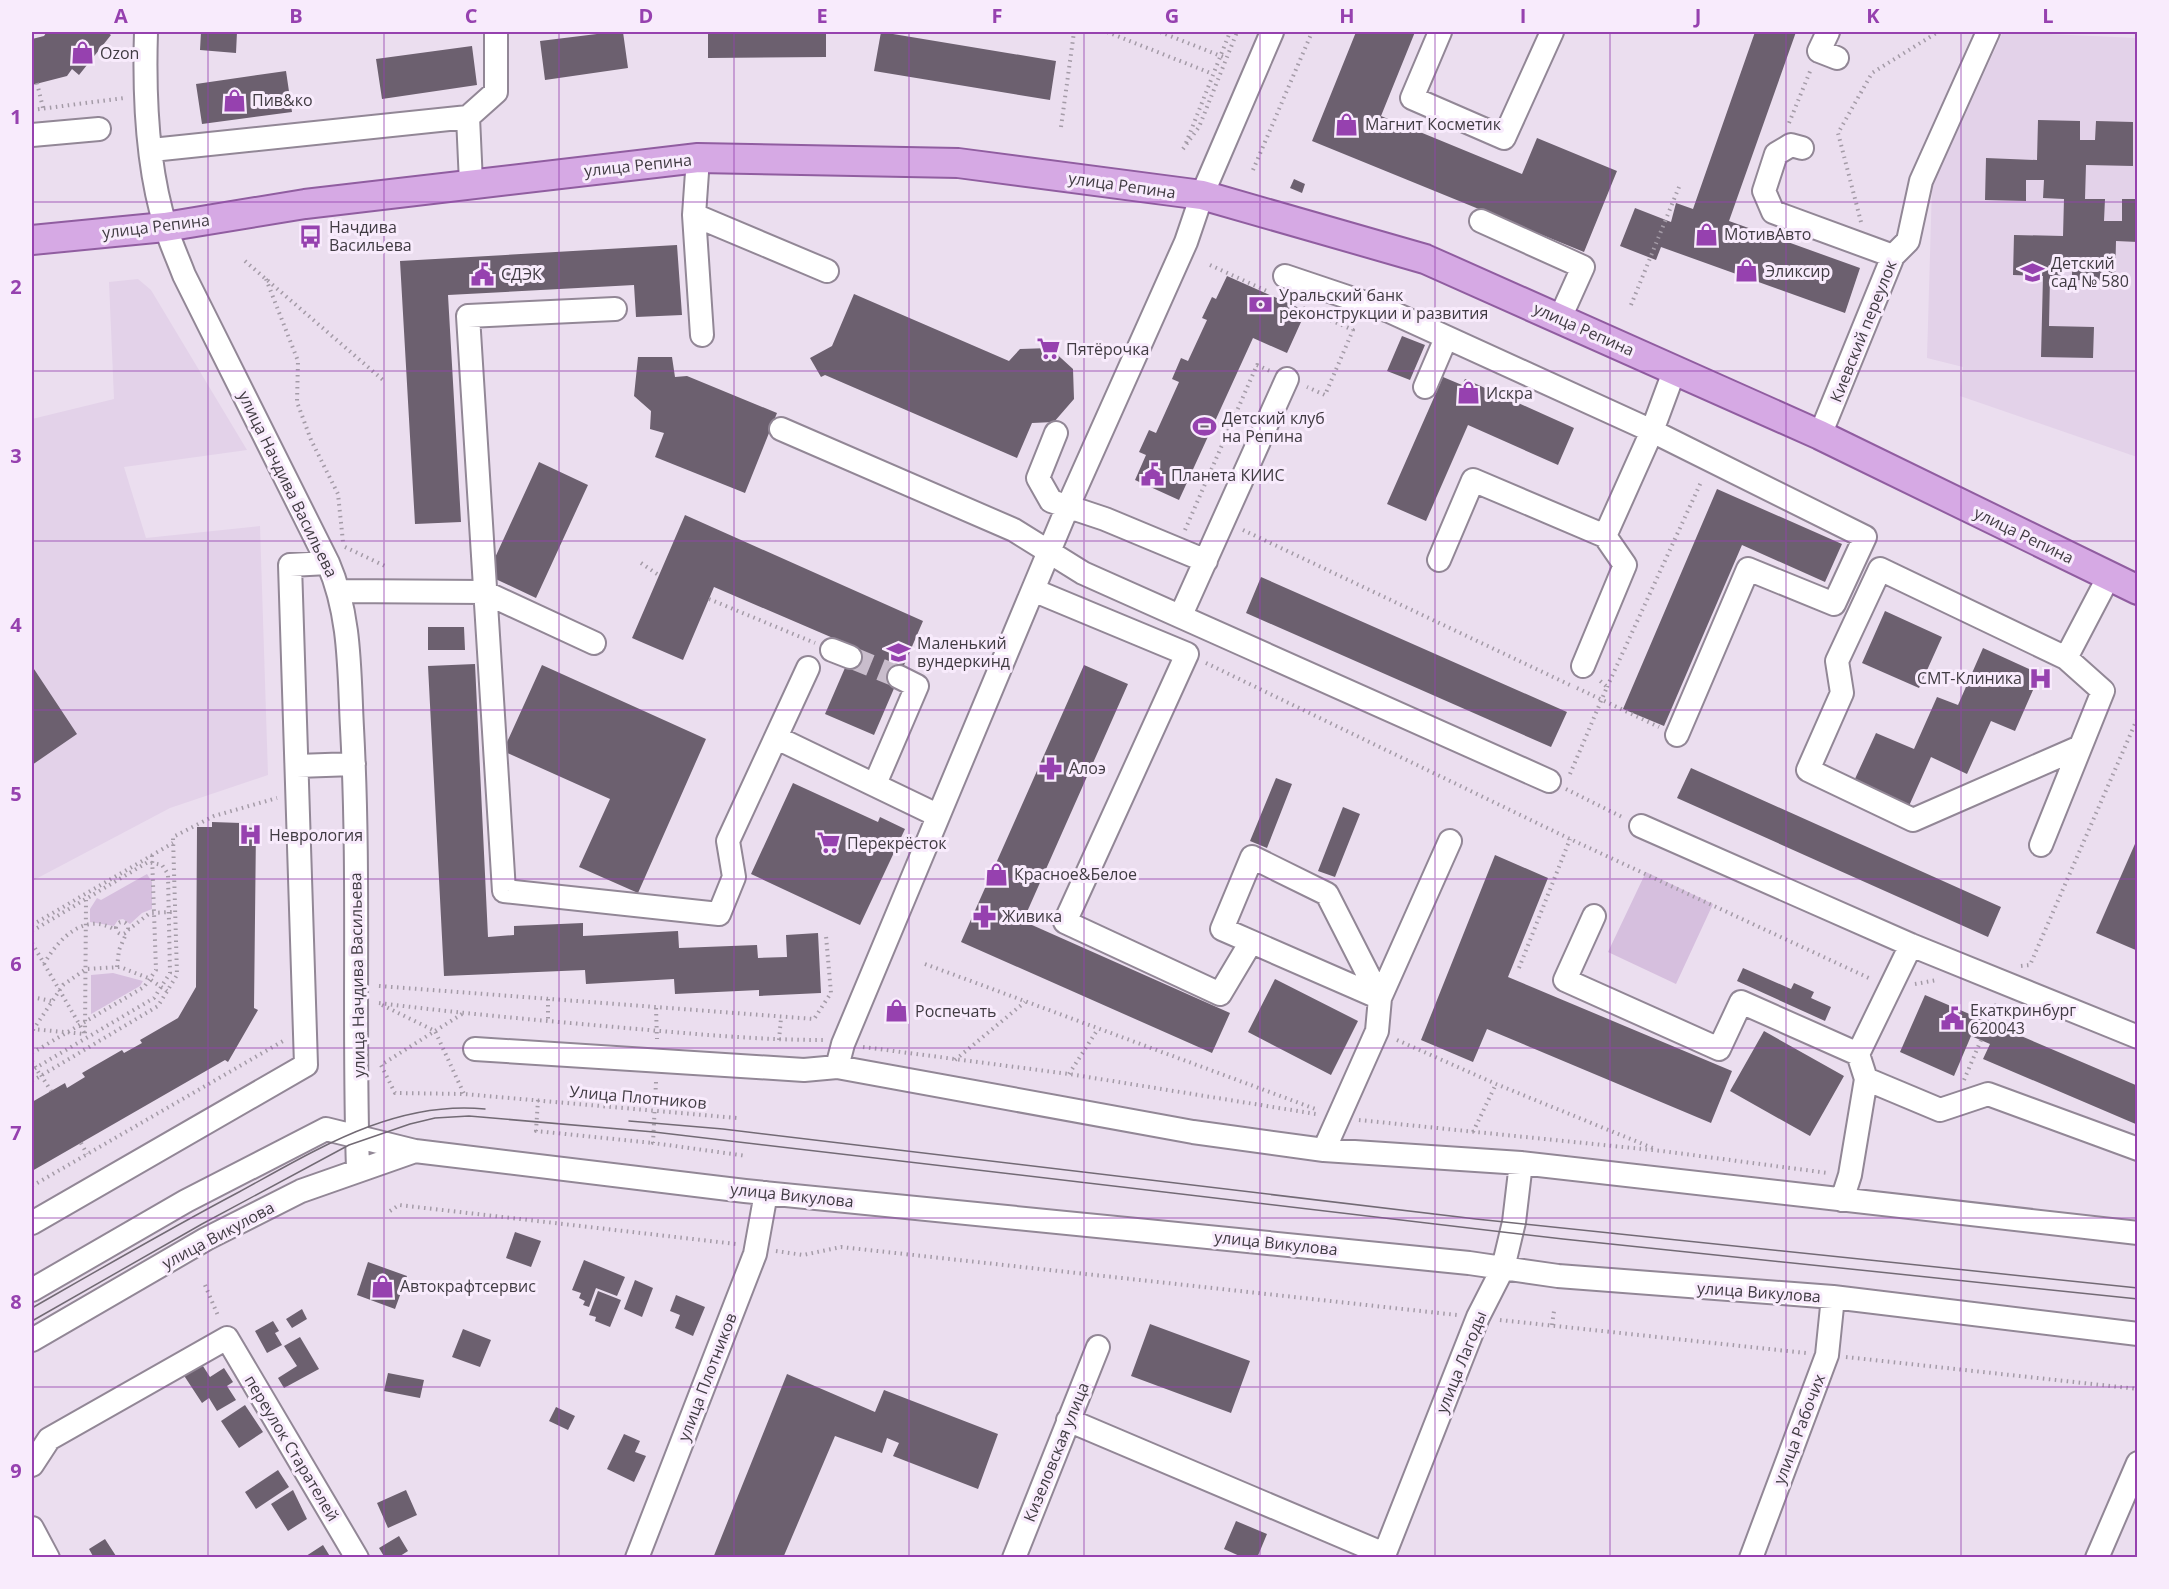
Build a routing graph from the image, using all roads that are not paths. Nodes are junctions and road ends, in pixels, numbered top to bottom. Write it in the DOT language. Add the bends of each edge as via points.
graph roads {
  1 [pos="146,32"];
  2 [pos="496,32"];
  3 [pos="1272,32"];
  4 [pos="1440,32"];
  5 [pos="1552,32"];
  6 [pos="1980,34"];
  7 [pos="468,117"];
  8 [pos="99,129"];
  9 [pos="32,135"];
  10 [pos="1802,148"];
  11 [pos="152,150"];
  12 [pos="698,158"];
  13 [pos="471,183"];
  14 [pos="1202,195"];
  15 [pos="694,215"];
  16 [pos="1481,221"];
  17 [pos="165,227"];
  18 [pos="32,240"];
  19 [pos="1893,256"];
  20 [pos="827,271"];
  21 [pos="1278,285"];
  22 [pos="615,309"];
  23 [pos="1560,318"];
  24 [pos="702,334"];
  25 [pos="1446,338"];
  26 [pos="1675,369"];
  27 [pos="1287,379"];
  28 [pos="1425,387"];
  29 [pos="781,429"];
  30 [pos="1652,431"];
  31 [pos="1056,433"];
  32 [pos="1820,435"];
  33 [pos="1068,506"];
  34 [pos="1605,536"];
  35 [pos="1050,552"];
  36 [pos="1439,560"];
  37 [pos="1206,561"];
  38 [pos="328,563"];
  39 [pos="2109,576"];
  40 [pos="1033,590"];
  41 [pos="2138,590"];
  42 [pos="340,591"];
  43 [pos="484,592"];
  44 [pos="1181,615"];
  45 [pos="594,643"];
  46 [pos="2067,658"];
  47 [pos="1583,666"];
  48 [pos="808,668"];
  49 [pos="899,677"];
  50 [pos="1677,735"];
  51 [pos="777,738"];
  52 [pos="2080,747"];
  53 [pos="354,764"];
  54 [pos="297,766"];
  55 [pos="1549,781"];
  56 [pos="874,784"];
  57 [pos="938,815"];
  58 [pos="1641,826"];
  59 [pos="1450,841"];
  60 [pos="2041,845"];
  61 [pos="1594,916"];
  62 [pos="1251,942"];
  63 [pos="1911,945"];
  64 [pos="1380,998"];
  65 [pos="2138,1036"];
  66 [pos="476,1049"];
  67 [pos="1858,1054"];
  68 [pos="837,1067"];
  69 [pos="1866,1080"];
  70 [pos="357,1136"];
  71 [pos="2138,1149"];
  72 [pos="1324,1150"];
  73 [pos="415,1151"];
  74 [pos="1521,1163"];
  75 [pos="358,1169"];
  76 [pos="766,1193"];
  77 [pos="1842,1200"];
  78 [pos="32,1223"];
  79 [pos="2138,1233"];
  80 [pos="1503,1268"];
  81 [pos="32,1290"];
  82 [pos="1833,1297"];
  83 [pos="2138,1334"];
  84 [pos="32,1340"];
  85 [pos="1098,1347"];
  86 [pos="1068,1420"];
  87 [pos="2138,1463"];
  88 [pos="32,1465"];
  89 [pos="32,1528"];
  90 [pos="1383,1556"];
  91 [pos="48,1557"];
  92 [pos="357,1557"];
  93 [pos="637,1557"];
  94 [pos="1014,1557"];
  95 [pos="1751,1557"];
  96 [pos="2097,1557"];
  1 -- 11 [label="street, улица Начдива Васильева" via="144,83"];
  2 -- 7 [label="street" via="496,92"];
  3 -- 14 [label="street"];
  4 -- 5 [label="street" via="1412,98 1504,138"];
  6 -- 19 [label="street, Киевский переулок" via="1921,181 1908,241"];
  7 -- 11 [label="street"];
  7 -- 13 [label="street"];
  8 -- 9 [label="street"];
  10 -- 19 [label="street" via="1791,144 1776,154 1764,191 1773,212"];
  11 -- 17 [label="street, улица Начдива Васильева"];
  12 -- 13 [label="main road, улица Репина"];
  12 -- 14 [label="main road, улица Репина" via="958,163"];
  12 -- 15 [label="street"];
  13 -- 17 [label="main road, улица Репина"];
  14 -- 23 [label="main road, улица Репина" via="1425,259"];
  14 -- 33 [label="street" via="1186,242"];
  15 -- 20 [label="street"];
  15 -- 24 [label="street"];
  16 -- 23 [label="street" via="1583,267"];
  17 -- 18 [label="main road, улица Репина"];
  17 -- 38 [label="street, улица Начдива Васильева" via="184,275"];
  19 -- 32 [label="street, Киевский переулок"];
  21 -- 25 [label="street" via="1389,311"];
  22 -- 43 [label="street" via="468,316"];
  23 -- 26 [label="main road, улица Репина"];
  25 -- 28 [label="street"];
  25 -- 30 [label="street"];
  26 -- 30 [label="street"];
  26 -- 32 [label="main road, улица Репина"];
  27 -- 37 [label="street"];
  29 -- 35 [label="street" via="1014,530"];
  30 -- 34 [label="street"];
  30 -- 50 [label="street" via="1865,537 1834,604 1748,569"];
  31 -- 33 [label="street" via="1038,478 1052,501"];
  32 -- 39 [label="main road, улица Репина"];
  33 -- 35 [label="street"];
  33 -- 37 [label="street"];
  34 -- 36 [label="street" via="1473,480"];
  34 -- 47 [label="street" via="1626,565"];
  35 -- 40 [label="street"];
  35 -- 44 [label="street" via="1083,573"];
  37 -- 44 [label="street"];
  38 -- 42 [label="street, улица Начдива Васильева"];
  38 -- 54 [label="street" via="290,565"];
  39 -- 41 [label="main road, улица Репина"];
  39 -- 46 [label="street"];
  40 -- 57 [label="street"];
  40 -- 62 [label="street" via="1187,654 1065,922 1220,994"];
  42 -- 43 [label="street"];
  42 -- 53 [label="street, улица Начдива Васильева" via="346,619"];
  43 -- 45 [label="street"];
  43 -- 51 [label="street" via="504,891 718,914 734,877 728,841"];
  44 -- 55 [label="street"];
  46 -- 52 [label="street" via="2103,691"];
  46 -- 52 [label="street" via="1880,569 1837,662 1842,693 1808,770 1913,820"];
  48 -- 51 [label="street"];
  49 -- 56 [label="street" via="917,686"];
  51 -- 56 [label="street"];
  52 -- 60 [label="street"];
  53 -- 54 [label="street"];
  53 -- 70 [label="street, улица Начдива Васильева"];
  54 -- 78 [label="street" via="306,1065"];
  56 -- 57 [label="street"];
  57 -- 68 [label="street"];
  58 -- 63 [label="street"];
  59 -- 64 [label="street"];
  61 -- 67 [label="street" via="1565,980 1719,1049 1741,1002"];
  62 -- 64 [label="street"];
  62 -- 64 [label="street" via="1222,929 1252,857 1327,894"];
  63 -- 65 [label="street"];
  63 -- 67 [label="street"];
  64 -- 72 [label="street" via="1377,1031"];
  66 -- 68 [label="street" via="804,1070"];
  67 -- 69 [label="street"];
  68 -- 72 [label="street" via="1193,1132"];
  69 -- 71 [label="street" via="1940,1110 1988,1095"];
  69 -- 77 [label="street"];
  70 -- 73 [label="street, улица Викулова"];
  70 -- 75 [label="street, улица Начдива Васильева"];
  70 -- 81 [label="street, улица Викулова" via="326,1129 186,1201"];
  72 -- 74 [label="street"];
  73 -- 75 [label="street, улица Викулова"];
  73 -- 76 [label="street, улица Викулова"];
  74 -- 77 [label="street"];
  74 -- 80 [label="street, улица Лагоды" via="1514,1222"];
  75 -- 84 [label="street, улица Викулова" via="301,1191 206,1239"];
  76 -- 80 [label="street, улица Викулова"];
  76 -- 93 [label="street, улица Плотников" via="755,1247"];
  77 -- 79 [label="street"];
  80 -- 82 [label="street, улица Викулова" via="1558,1276"];
  80 -- 90 [label="street, улица Лагоды" via="1478,1317"];
  82 -- 83 [label="street, улица Викулова"];
  82 -- 95 [label="street, улица Рабочих" via="1827,1355"];
  85 -- 86 [label="street, Кизеловская улица"];
  86 -- 90 [label="street"];
  86 -- 94 [label="street, Кизеловская улица"];
  87 -- 96 [label="street"];
  88 -- 92 [label="street, переулок Старателей" via="49,1439 227,1338"];
  89 -- 91 [label="street"];
}
